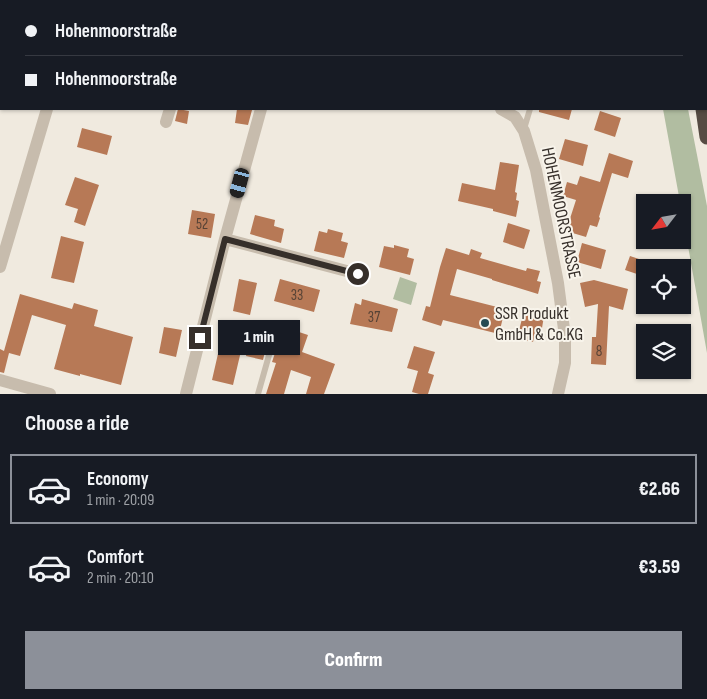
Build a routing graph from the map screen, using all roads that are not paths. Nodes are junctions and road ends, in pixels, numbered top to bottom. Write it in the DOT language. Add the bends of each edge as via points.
graph roads {
  1 [pos="47,110"];
  2 [pos="170,110"];
  3 [pos="260,110"];
  4 [pos="503,110"];
  5 [pos="530,110"];
  6 [pos="703,110"];
  7 [pos="166,122"];
  8 [pos="524,131"];
  9 [pos="707,138"];
  10 [pos="225,239"];
  11 [pos="0,267"];
  12 [pos="358,274"];
  13 [pos="275,334"];
  14 [pos="0,380"];
  15 [pos="50,394"];
  16 [pos="186,394"];
  17 [pos="258,394"];
  18 [pos="558,394"];
  1 -- 11 [label="street"];
  2 -- 7 [label="street"];
  3 -- 10 [label="street"];
  4 -- 8 [label="street, HOHENMOORSTRASSE" via="515,117"];
  5 -- 8 [label="lane"];
  6 -- 9 [label="highway"];
  8 -- 18 [label="street, HOHENMOORSTRASSE" via="536,170 562,308 565,357"];
  10 -- 12 [label="street"];
  10 -- 16 [label="street"];
  13 -- 17 [label="lane"];
  14 -- 15 [label="street"];
}
